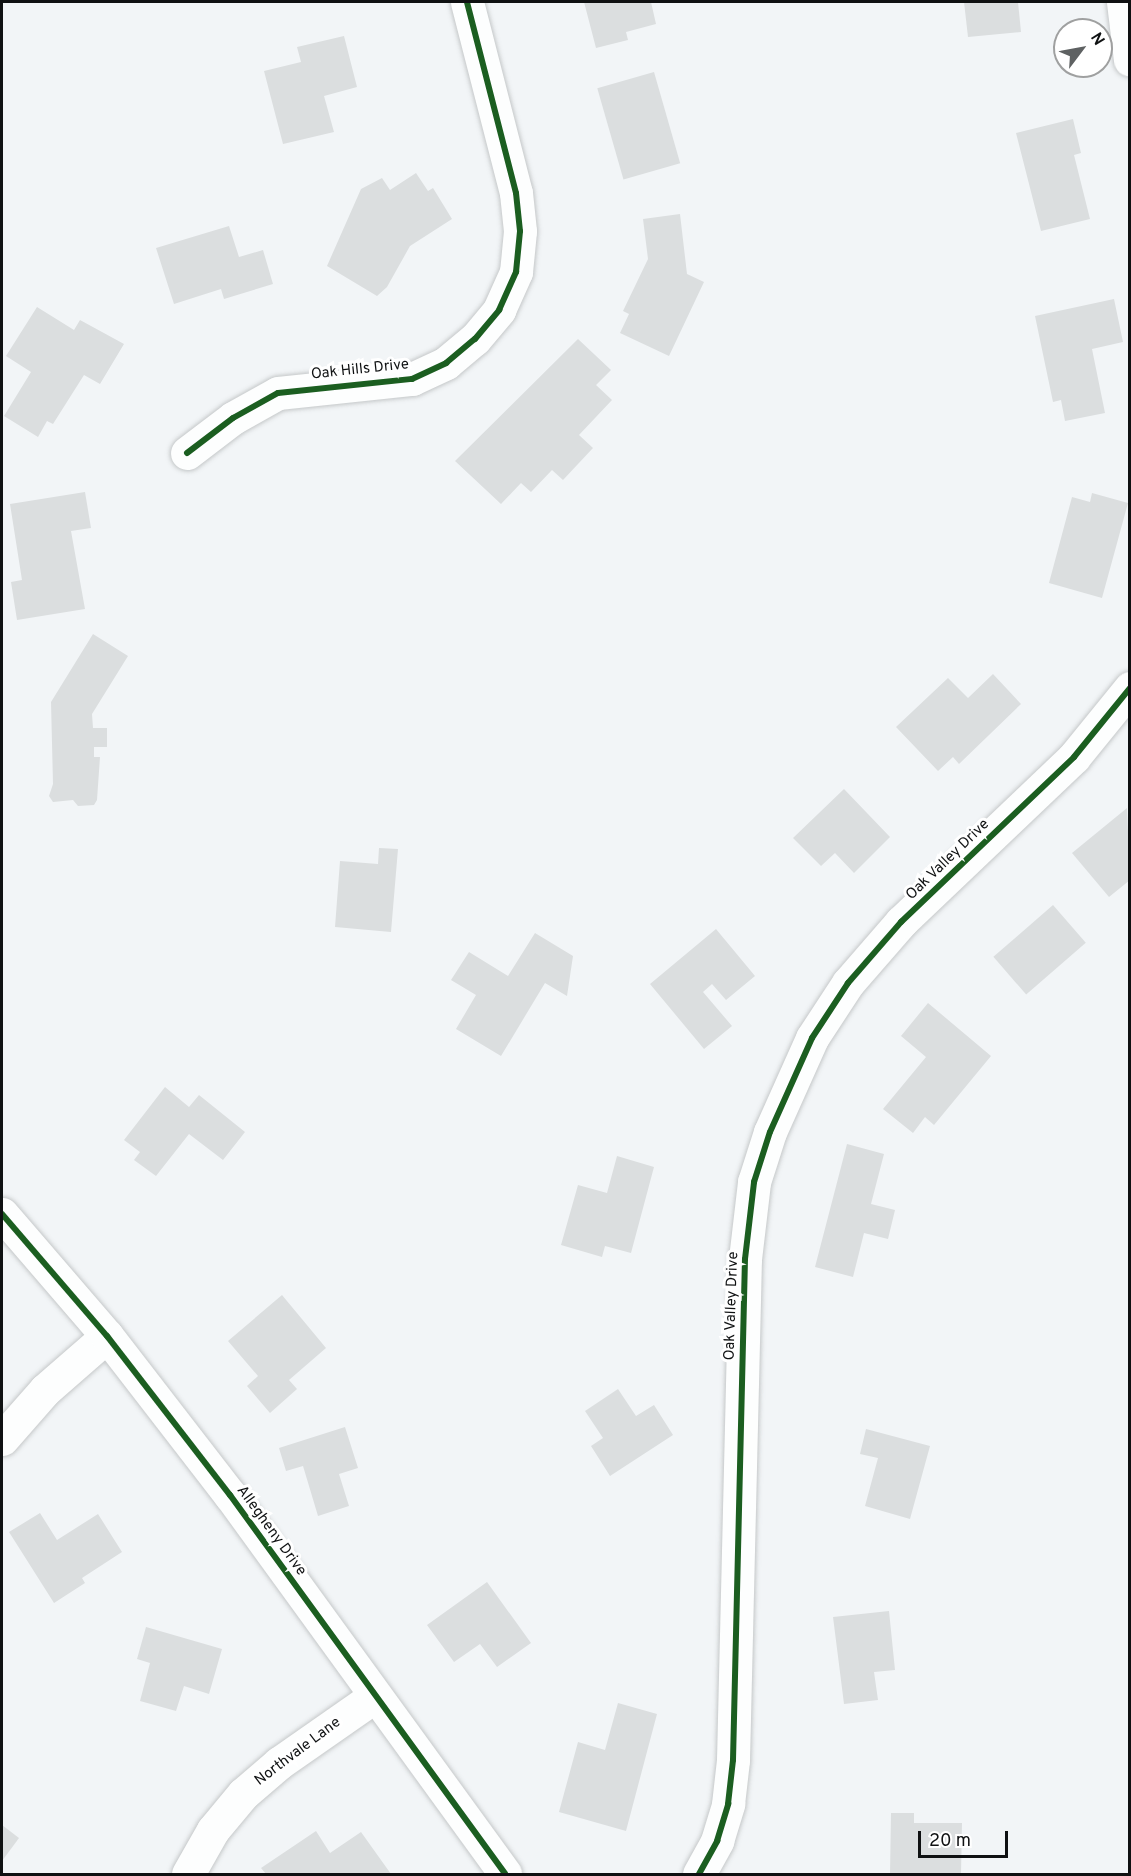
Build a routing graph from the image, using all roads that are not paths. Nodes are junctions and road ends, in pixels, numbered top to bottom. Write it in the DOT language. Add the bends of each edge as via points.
graph roads {
  1 [pos="467,2"];
  2 [pos="1123,2"];
  3 [pos="1130,60"];
  4 [pos="187,453"];
  5 [pos="1130,688"];
  6 [pos="2,1214"];
  7 [pos="107,1336"];
  8 [pos="2,1439"];
  9 [pos="375,1696"];
  10 [pos="188,1875"];
  11 [pos="504,1875"];
  12 [pos="699,1875"];
  1 -- 4 [label="street, Oak Hills Drive" via="516,193 520,231 516,272 499,310 475,339 446,363 412,379 278,393 233,418"];
  2 -- 3 [label="street"];
  5 -- 12 [label="street, Oak Valley Drive" via="1074,757 902,922 848,983 812,1038 770,1132 754,1182 745,1259 733,1760 728,1804 717,1840"];
  6 -- 7 [label="street, Allegheny Drive"];
  7 -- 8 [label="street" via="45,1390"];
  7 -- 9 [label="street, Allegheny Drive" via="230,1495"];
  9 -- 10 [label="street, Northvale Lane" via="279,1763 243,1794 213,1830"];
  9 -- 11 [label="street, Allegheny Drive"];
}
